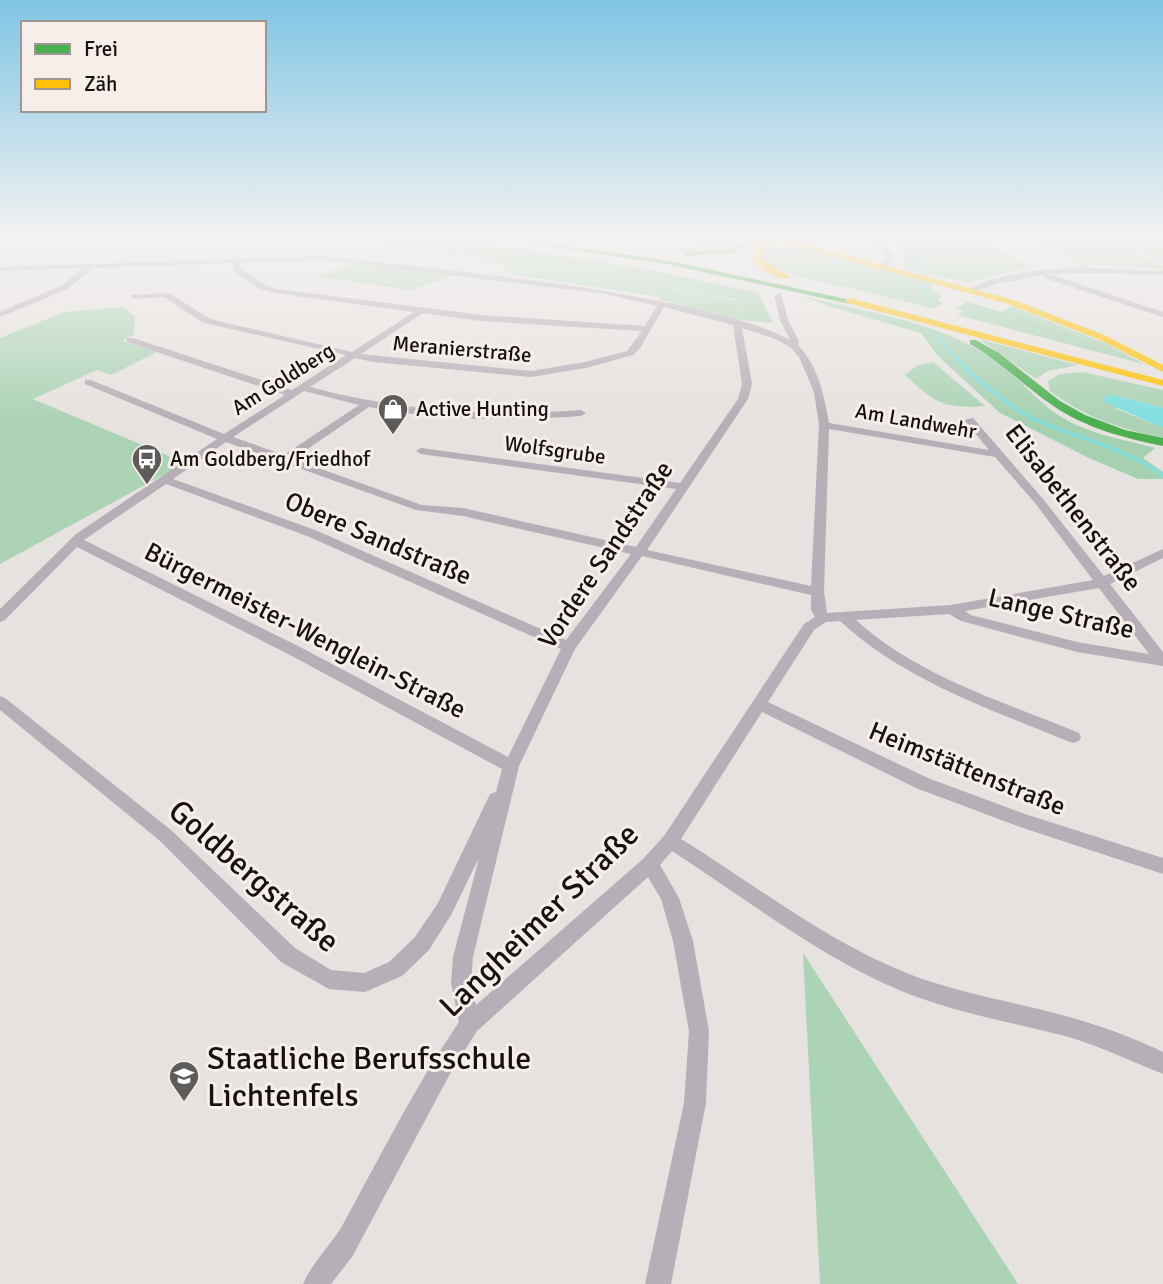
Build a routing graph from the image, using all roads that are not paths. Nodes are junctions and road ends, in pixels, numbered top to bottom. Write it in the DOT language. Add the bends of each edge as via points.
graph roads {
  1 [pos="37,299"];
  2 [pos="172,299"];
  3 [pos="348,299"];
  4 [pos="639,299"];
  5 [pos="779,299"];
  6 [pos="841,299"];
  7 [pos="862,299"];
  8 [pos="1000,299"];
  9 [pos="1118,299"];
  10 [pos="663,303"];
  11 [pos="422,310"];
  12 [pos="898,312"];
  13 [pos="1163,314"];
  14 [pos="0,315"];
  15 [pos="737,323"];
  16 [pos="648,330"];
  17 [pos="130,340"];
  18 [pos="793,345"];
  19 [pos="355,356"];
  20 [pos="1162,378"];
  21 [pos="88,382"];
  22 [pos="1040,389"];
  23 [pos="298,391"];
  24 [pos="366,405"];
  25 [pos="581,413"];
  26 [pos="970,420"];
  27 [pos="824,425"];
  28 [pos="225,439"];
  29 [pos="1163,442"];
  30 [pos="421,451"];
  31 [pos="1002,454"];
  32 [pos="284,460"];
  33 [pos="166,480"];
  34 [pos="683,487"];
  35 [pos="76,541"];
  36 [pos="639,552"];
  37 [pos="1163,552"];
  38 [pos="1101,583"];
  39 [pos="817,592"];
  40 [pos="951,609"];
  41 [pos="843,616"];
  42 [pos="0,617"];
  43 [pos="823,618"];
  44 [pos="569,647"];
  45 [pos="1163,661"];
  46 [pos="0,702"];
  47 [pos="758,704"];
  48 [pos="1073,737"];
  49 [pos="511,766"];
  50 [pos="670,841"];
  51 [pos="649,865"];
  52 [pos="1163,866"];
  53 [pos="470,1024"];
  54 [pos="1163,1063"];
  55 [pos="316,1284"];
  56 [pos="658,1284"];
  1 -- 14 [label="street"];
  2 -- 19 [label="street, Meranierstraße" via="207,321"];
  3 -- 11 [label="street"];
  4 -- 10 [label="street"];
  5 -- 18 [label="street"];
  6 -- 12 [label="main road"];
  7 -- 20 [label="main road"];
  8 -- 20 [label="main road" via="1071,324"];
  9 -- 13 [label="street"];
  10 -- 15 [label="street"];
  10 -- 16 [label="street, Meranierstraße"];
  11 -- 16 [label="street"];
  11 -- 19 [label="street, Am Goldberg"];
  12 -- 20 [label="main road"];
  12 -- 22 [label="main road" via="989,349"];
  15 -- 18 [label="street"];
  15 -- 34 [label="street, Vordere Sandstraße" via="747,383 743,398"];
  16 -- 19 [label="street, Meranierstraße" via="630,353 547,373"];
  17 -- 23 [label="street"];
  18 -- 27 [label="street" via="813,375"];
  19 -- 23 [label="street, Am Goldberg"];
  20 -- 22 [label="main road" via="1098,371 1052,372"];
  21 -- 28 [label="street"];
  22 -- 29 [label="main road" via="1085,419"];
  23 -- 24 [label="street"];
  23 -- 28 [label="street, Am Goldberg"];
  24 -- 25 [label="street" via="481,418"];
  24 -- 32 [label="street"];
  26 -- 31 [label="street, Elisabethenstraße"];
  27 -- 31 [label="street, Am Landwehr"];
  27 -- 39 [label="street"];
  28 -- 32 [label="street"];
  28 -- 33 [label="street, Am Goldberg"];
  30 -- 34 [label="street, Wolfsgrube"];
  31 -- 38 [label="street, Elisabethenstraße"];
  32 -- 36 [label="street" via="420,508 463,512"];
  33 -- 35 [label="street, Am Goldberg"];
  33 -- 44 [label="street, Obere Sandstraße" via="311,533"];
  34 -- 36 [label="street, Vordere Sandstraße"];
  35 -- 42 [label="street, Am Goldberg"];
  35 -- 49 [label="street, Bürgermeister-Wenglein-Straße"];
  36 -- 39 [label="street"];
  36 -- 44 [label="street, Vordere Sandstraße"];
  37 -- 38 [label="street"];
  38 -- 40 [label="street"];
  38 -- 45 [label="street, Elisabethenstraße"];
  39 -- 43 [label="street"];
  40 -- 41 [label="street"];
  40 -- 45 [label="street, Lange Straße" via="966,618 1077,647"];
  41 -- 43 [label="street"];
  41 -- 48 [label="street" via="863,637 915,670"];
  43 -- 47 [label="street, Langheimer Straße" via="802,635"];
  44 -- 49 [label="street, Vordere Sandstraße"];
  46 -- 49 [label="street, Goldbergstraße" via="165,835 288,955 305,969 338,984 373,979 398,967 422,946 440,919"];
  47 -- 50 [label="street, Langheimer Straße"];
  47 -- 52 [label="street, Heimstättenstraße" via="922,783"];
  49 -- 53 [label="street, Vordere Sandstraße" via="463,957 461,983"];
  50 -- 51 [label="street, Langheimer Straße"];
  50 -- 54 [label="street" via="782,914 902,981 957,1000 1085,1029"];
  51 -- 53 [label="street, Langheimer Straße"];
  51 -- 56 [label="street" via="670,898 683,941 699,1031 695,1103"];
  53 -- 55 [label="street, Langheimer Straße" via="443,1064 343,1248"];
}
